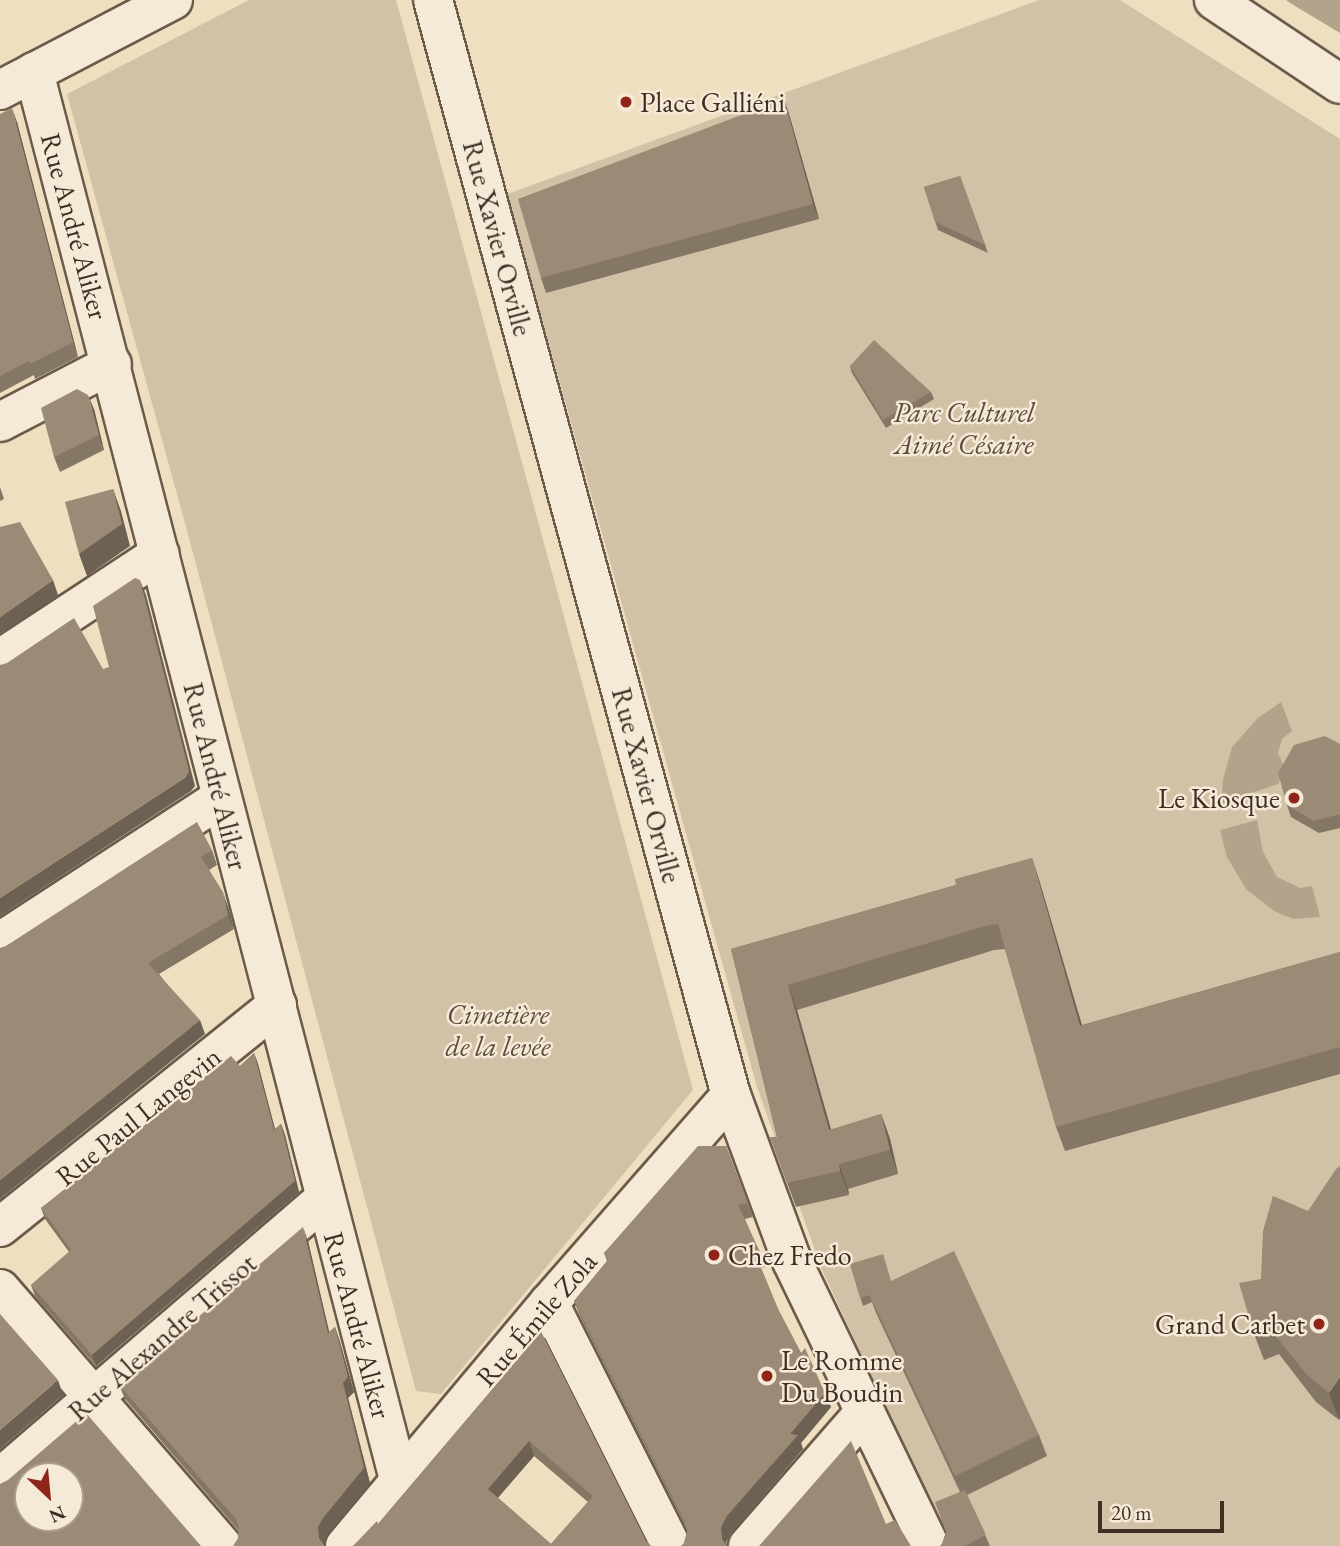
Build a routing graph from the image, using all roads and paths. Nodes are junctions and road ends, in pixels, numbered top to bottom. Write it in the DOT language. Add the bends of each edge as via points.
graph roads {
  1 [pos="173,0"];
  2 [pos="1214,0"];
  3 [pos="440,3"];
  4 [pos="34,72"];
  5 [pos="1340,84"];
  6 [pos="0,90"];
  7 [pos="112,364"];
  8 [pos="0,422"];
  9 [pos="160,554"];
  10 [pos="0,659"];
  11 [pos="221,798"];
  12 [pos="0,942"];
  13 [pos="276,1005"];
  14 [pos="731,1095"];
  15 [pos="324,1198"];
  16 [pos="0,1227"];
  17 [pos="0,1289"];
  18 [pos="549,1304"];
  19 [pos="93,1396"];
  20 [pos="864,1413"];
  21 [pos="0,1478"];
  22 [pos="399,1479"];
  23 [pos="223,1546"];
  24 [pos="345,1546"];
  25 [pos="671,1546"];
  26 [pos="748,1546"];
  27 [pos="930,1546"];
  1 -- 4 [label="street"];
  2 -- 5 [label="street"];
  3 -- 14 [label="street, Rue Xavier Orville"];
  4 -- 6 [label="street"];
  4 -- 7 [label="street, Rue André Aliker"];
  7 -- 8 [label="street"];
  7 -- 9 [label="street, Rue André Aliker"];
  9 -- 10 [label="street"];
  9 -- 11 [label="street, Rue André Aliker"];
  11 -- 12 [label="street"];
  11 -- 13 [label="street, Rue André Aliker"];
  13 -- 15 [label="street, Rue André Aliker"];
  13 -- 16 [label="street, Rue Paul Langevin"];
  14 -- 18 [label="street, Rue Émile Zola"];
  14 -- 20 [label="street, Rue Xavier Orville" via="792,1261"];
  15 -- 19 [label="street, Rue Alexandre Trissot"];
  15 -- 22 [label="street, Rue André Aliker"];
  17 -- 19 [label="street"];
  18 -- 22 [label="street, Rue Émile Zola"];
  18 -- 25 [label="street"];
  19 -- 21 [label="street, Rue Alexandre Trissot"];
  19 -- 23 [label="street"];
  20 -- 26 [label="street"];
  20 -- 27 [label="street, Rue Xavier Orville"];
  22 -- 24 [label="street, Rue Émile Zola"];
}
